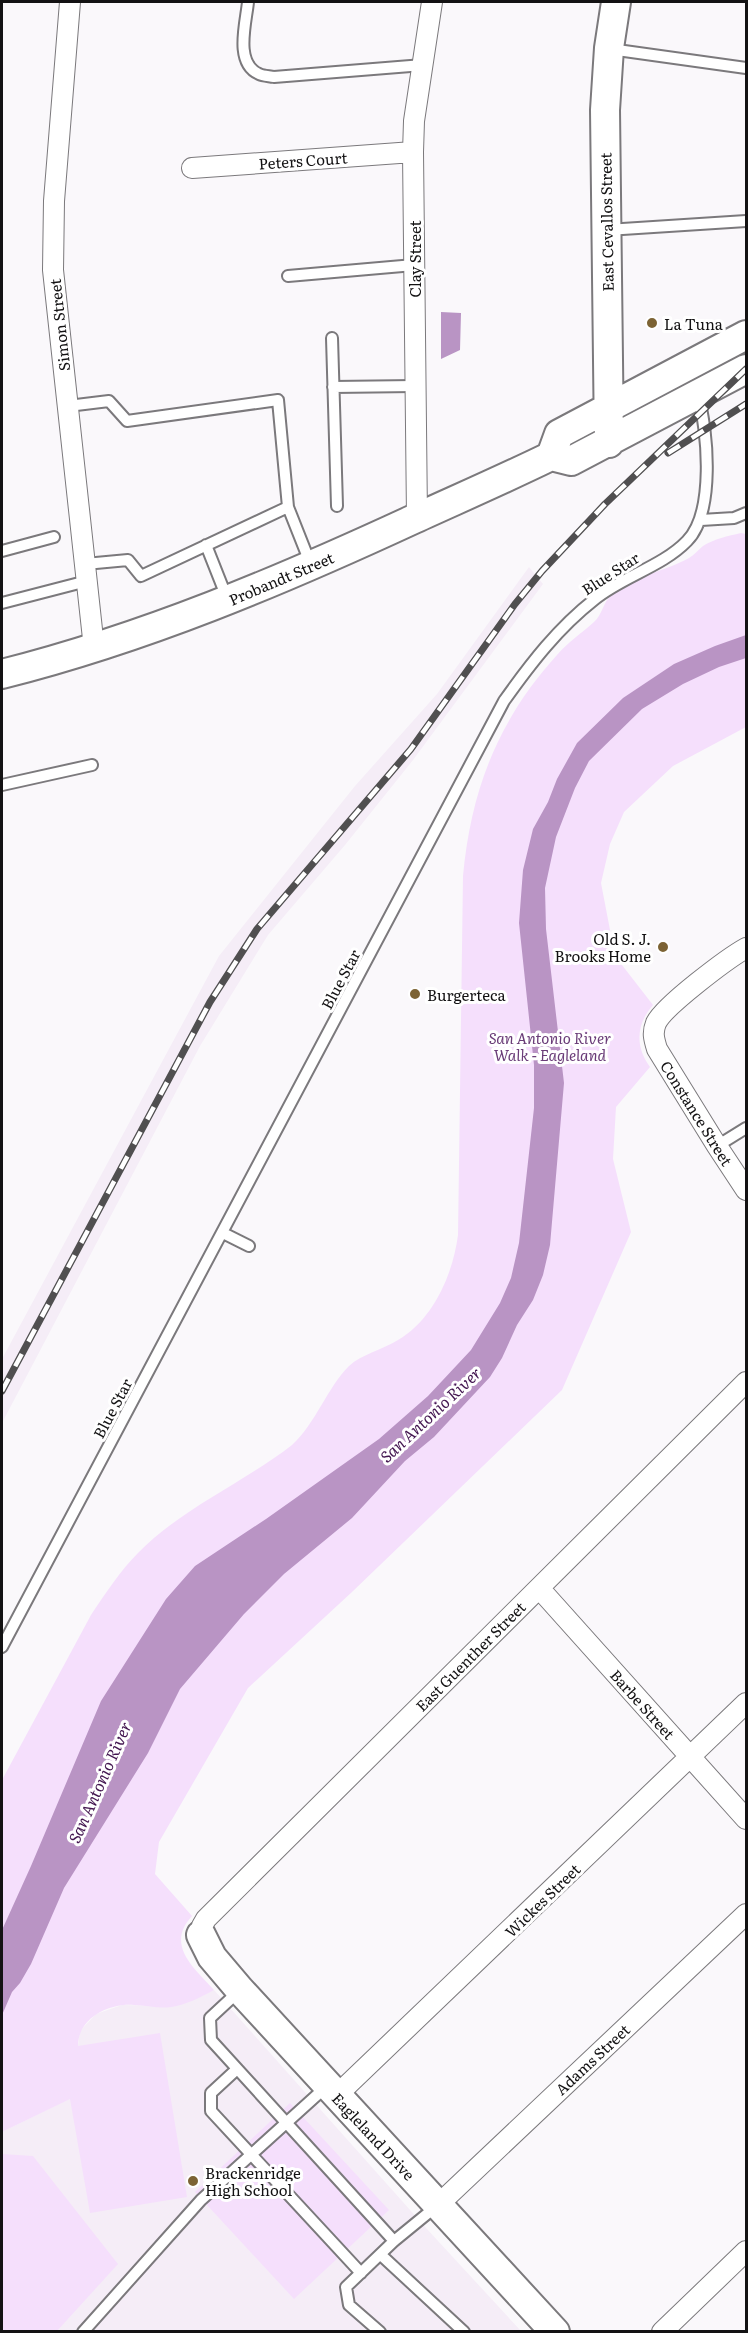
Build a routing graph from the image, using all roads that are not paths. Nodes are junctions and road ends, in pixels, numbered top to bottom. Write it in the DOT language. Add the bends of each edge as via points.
graph roads {
  1 [pos="70,2"];
  2 [pos="248,2"];
  3 [pos="432,2"];
  4 [pos="616,2"];
  5 [pos="609,48"];
  6 [pos="423,65"];
  7 [pos="747,68"];
  8 [pos="413,152"];
  9 [pos="192,168"];
  10 [pos="747,221"];
  11 [pos="606,230"];
  12 [pos="414,265"];
  13 [pos="288,276"];
  14 [pos="747,335"];
  15 [pos="332,338"];
  16 [pos="747,369"];
  17 [pos="694,381"];
  18 [pos="414,386"];
  19 [pos="333,387"];
  20 [pos="68,406"];
  21 [pos="608,408"];
  22 [pos="609,443"];
  23 [pos="551,456"];
  24 [pos="337,506"];
  25 [pos="288,507"];
  26 [pos="747,513"];
  27 [pos="417,518"];
  28 [pos="701,520"];
  29 [pos="54,537"];
  30 [pos="206,545"];
  31 [pos="2,551"];
  32 [pos="312,566"];
  33 [pos="86,572"];
  34 [pos="228,601"];
  35 [pos="2,603"];
  36 [pos="94,648"];
  37 [pos="2,674"];
  38 [pos="92,765"];
  39 [pos="2,785"];
  40 [pos="747,948"];
  41 [pos="747,1128"];
  42 [pos="717,1146"];
  43 [pos="747,1190"];
  44 [pos="223,1233"];
  45 [pos="249,1246"];
  46 [pos="747,1382"];
  47 [pos="539,1588"];
  48 [pos="2,1647"];
  49 [pos="747,1703"];
  50 [pos="692,1758"];
  51 [pos="747,1819"];
  52 [pos="747,1914"];
  53 [pos="201,1935"];
  54 [pos="240,1990"];
  55 [pos="237,2068"];
  56 [pos="332,2090"];
  57 [pos="286,2123"];
  58 [pos="251,2154"];
  59 [pos="438,2205"];
  60 [pos="394,2241"];
  61 [pos="747,2251"];
  62 [pos="381,2254"];
  63 [pos="361,2273"];
  64 [pos="83,2331"];
  65 [pos="380,2331"];
  66 [pos="464,2331"];
  67 [pos="555,2331"];
  68 [pos="662,2331"];
  1 -- 20 [label="street, Simon Street" via="52,234"];
  2 -- 6 [label="lane" via="243,51 249,66 258,74 274,77"];
  3 -- 6 [label="street, Clay Street"];
  4 -- 5 [label="main road, East Cevallos Street"];
  5 -- 7 [label="lane"];
  5 -- 11 [label="main road, East Cevallos Street"];
  6 -- 8 [label="street, Clay Street"];
  8 -- 9 [label="street, Peters Court"];
  8 -- 12 [label="street, Clay Street"];
  10 -- 11 [label="lane"];
  11 -- 21 [label="main road, East Cevallos Street"];
  12 -- 13 [label="lane"];
  12 -- 18 [label="street, Clay Street"];
  14 -- 17 [label="main road, Probandt Street"];
  15 -- 19 [label="lane"];
  16 -- 17 [label="main road, Probandt Street"];
  17 -- 21 [label="main road, Probandt Street"];
  17 -- 22 [label="main road, Probandt Street"];
  17 -- 28 [label="lane, Blue Star" via="703,411 706,465"];
  18 -- 19 [label="lane"];
  18 -- 27 [label="street, Clay Street"];
  19 -- 24 [label="lane"];
  20 -- 25 [label="lane" via="109,401 127,421 278,400"];
  20 -- 33 [label="street, Simon Street"];
  21 -- 22 [label="main road, East Cevallos Street"];
  21 -- 23 [label="main road, Probandt Street" via="560,434"];
  22 -- 23 [label="main road, Probandt Street" via="572,461"];
  23 -- 27 [label="main road, Probandt Street"];
  25 -- 30 [label="lane"];
  25 -- 32 [label="lane"];
  26 -- 28 [label="lane"];
  27 -- 32 [label="main road, Probandt Street"];
  28 -- 44 [label="lane, Blue Star" via="688,540 670,554 609,588 573,617 540,651 504,701"];
  29 -- 31 [label="lane"];
  30 -- 33 [label="lane" via="141,576 128,560"];
  30 -- 34 [label="lane"];
  32 -- 34 [label="main road, Probandt Street"];
  33 -- 35 [label="lane"];
  33 -- 36 [label="street, Simon Street"];
  34 -- 36 [label="main road, Probandt Street"];
  36 -- 37 [label="main road, Probandt Street"];
  38 -- 39 [label="lane"];
  40 -- 42 [label="street, Constance Street" via="670,1008 657,1021 653,1035 657,1049"];
  41 -- 42 [label="lane"];
  42 -- 43 [label="street, Constance Street"];
  44 -- 45 [label="lane"];
  44 -- 48 [label="lane, Blue Star"];
  46 -- 47 [label="street, East Guenther Street"];
  47 -- 50 [label="street, Barbe Street"];
  47 -- 53 [label="street, East Guenther Street" via="206,1918"];
  49 -- 50 [label="street, Wickes Street"];
  50 -- 51 [label="street, Barbe Street"];
  50 -- 56 [label="street, Wickes Street"];
  52 -- 59 [label="street, Adams Street"];
  53 -- 54 [label="main road, Eagleland Drive" via="212,1957"];
  54 -- 55 [label="lane" via="210,2018 211,2040"];
  54 -- 56 [label="main road, Eagleland Drive"];
  55 -- 57 [label="lane"];
  55 -- 58 [label="lane" via="211,2093 212,2111"];
  56 -- 57 [label="lane"];
  56 -- 59 [label="main road, Eagleland Drive"];
  57 -- 58 [label="lane"];
  57 -- 60 [label="lane"];
  58 -- 63 [label="lane"];
  58 -- 64 [label="lane" via="201,2200"];
  59 -- 60 [label="lane"];
  59 -- 67 [label="main road, Eagleland Drive"];
  60 -- 62 [label="lane"];
  61 -- 68 [label="street"];
  62 -- 63 [label="lane"];
  62 -- 66 [label="lane"];
  63 -- 65 [label="lane" via="346,2287 349,2306"];
}
